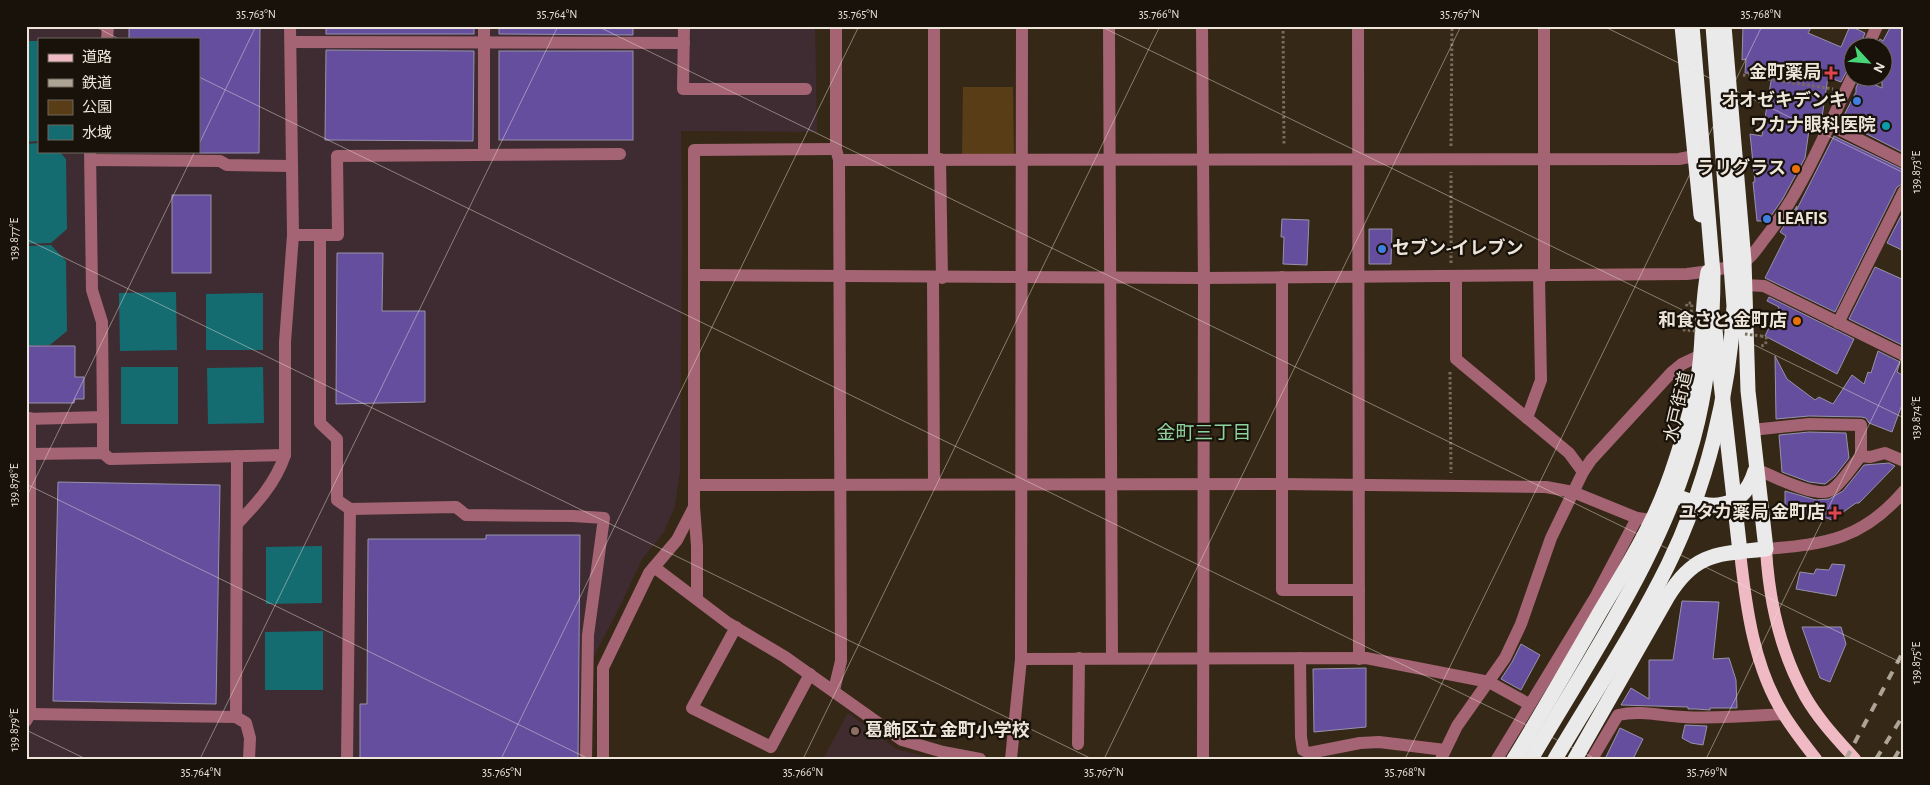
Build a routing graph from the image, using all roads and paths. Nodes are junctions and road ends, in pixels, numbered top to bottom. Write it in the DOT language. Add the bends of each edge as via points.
graph roads {
  1 [pos="290,26"];
  2 [pos="484,26"];
  3 [pos="684,26"];
  4 [pos="836,26"];
  5 [pos="934,26"];
  6 [pos="1022,26"];
  7 [pos="1109,26"];
  8 [pos="1202,26"];
  9 [pos="1283,26"];
  10 [pos="1358,26"];
  11 [pos="1544,26"];
  12 [pos="1682,26"];
  13 [pos="1692,26"];
  14 [pos="1713,26"];
  15 [pos="1724,26"];
  16 [pos="1877,26"];
  17 [pos="1872,38"];
  18 [pos="291,42"];
  19 [pos="484,42"];
  20 [pos="684,43"];
  21 [pos="1738,75"];
  22 [pos="806,89"];
  23 [pos="1846,90"];
  24 [pos="1830,125"];
  25 [pos="484,154"];
  26 [pos="620,154"];
  27 [pos="838,154"];
  28 [pos="91,156"];
  29 [pos="1694,156"];
  30 [pos="937,159"];
  31 [pos="1544,159"];
  32 [pos="1022,160"];
  33 [pos="1109,160"];
  34 [pos="1201,160"];
  35 [pos="1284,160"];
  36 [pos="1359,160"];
  37 [pos="1904,162"];
  38 [pos="292,166"];
  39 [pos="1904,191"];
  40 [pos="293,235"];
  41 [pos="320,235"];
  42 [pos="1744,262"];
  43 [pos="1708,272"];
  44 [pos="695,275"];
  45 [pos="1021,276"];
  46 [pos="1282,276"];
  47 [pos="1359,276"];
  48 [pos="1456,276"];
  49 [pos="1541,276"];
  50 [pos="839,277"];
  51 [pos="1110,277"];
  52 [pos="938,278"];
  53 [pos="1203,278"];
  54 [pos="1745,285"];
  55 [pos="1838,323"];
  56 [pos="1690,327"];
  57 [pos="1684,330"];
  58 [pos="1701,355"];
  59 [pos="1904,355"];
  60 [pos="1450,368"];
  61 [pos="102,417"];
  62 [pos="28,418"];
  63 [pos="1527,418"];
  64 [pos="1752,430"];
  65 [pos="103,453"];
  66 [pos="31,454"];
  67 [pos="237,456"];
  68 [pos="285,456"];
  69 [pos="1862,456"];
  70 [pos="1904,461"];
  71 [pos="1756,469"];
  72 [pos="1583,472"];
  73 [pos="840,484"];
  74 [pos="934,484"];
  75 [pos="1022,484"];
  76 [pos="1281,484"];
  77 [pos="1358,484"];
  78 [pos="695,485"];
  79 [pos="1110,485"];
  80 [pos="1202,485"];
  81 [pos="1452,485"];
  82 [pos="1904,490"];
  83 [pos="1665,491"];
  84 [pos="1573,492"];
  85 [pos="1734,502"];
  86 [pos="694,506"];
  87 [pos="350,509"];
  88 [pos="1645,519"];
  89 [pos="237,524"];
  90 [pos="1766,550"];
  91 [pos="1740,552"];
  92 [pos="654,567"];
  93 [pos="1359,590"];
  94 [pos="697,599"];
  95 [pos="736,627"];
  96 [pos="1079,658"];
  97 [pos="1112,658"];
  98 [pos="1203,658"];
  99 [pos="1300,658"];
  100 [pos="1021,659"];
  101 [pos="1359,659"];
  102 [pos="810,674"];
  103 [pos="1489,682"];
  104 [pos="834,690"];
  105 [pos="1529,704"];
  106 [pos="1783,714"];
  107 [pos="236,717"];
  108 [pos="28,718"];
  109 [pos="1078,744"];
  110 [pos="1443,755"];
  111 [pos="250,759"];
  112 [pos="347,759"];
  113 [pos="586,759"];
  114 [pos="603,759"];
  115 [pos="980,759"];
  116 [pos="1011,759"];
  117 [pos="1203,759"];
  118 [pos="1497,759"];
  119 [pos="1514,759"];
  120 [pos="1531,759"];
  121 [pos="1555,759"];
  122 [pos="1575,759"];
  123 [pos="1592,759"];
  124 [pos="1816,759"];
  125 [pos="1854,759"];
  1 -- 18 [label="street"];
  2 -- 19 [label="street"];
  3 -- 20 [label="street"];
  4 -- 27 [label="street"];
  5 -- 30 [label="street"];
  6 -- 32 [label="street"];
  7 -- 33 [label="street"];
  8 -- 34 [label="street"];
  9 -- 35 [label="path"];
  10 -- 36 [label="street"];
  11 -- 31 [label="street"];
  12 -- 29 [label="highway"];
  13 -- 120 [label="highway, 水戸街道, bridge" via="1713,273 1708,365 1698,422 1679,483 1639,572"];
  14 -- 121 [label="highway, bridge" via="1734,306 1726,383 1707,460 1668,564"];
  15 -- 42 [label="highway"];
  16 -- 17 [label="street"];
  18 -- 19 [label="street"];
  18 -- 38 [label="street"];
  19 -- 20 [label="street"];
  19 -- 25 [label="street"];
  20 -- 22 [label="street" via="683,90"];
  21 -- 23 [label="path"];
  23 -- 24 [label="street"];
  24 -- 37 [label="street"];
  24 -- 42 [label="street" via="1777,224"];
  25 -- 26 [label="street"];
  25 -- 41 [label="street" via="337,156 338,234"];
  27 -- 30 [label="street"];
  27 -- 44 [label="street" via="694,150"];
  27 -- 50 [label="street"];
  28 -- 38 [label="street"];
  28 -- 61 [label="street" via="92,290 102,322"];
  29 -- 31 [label="street" via="1678,159"];
  29 -- 43 [label="highway"];
  30 -- 32 [label="street"];
  30 -- 52 [label="street"];
  31 -- 36 [label="street"];
  31 -- 49 [label="street"];
  32 -- 33 [label="street"];
  32 -- 45 [label="street"];
  33 -- 34 [label="street"];
  33 -- 51 [label="street"];
  34 -- 35 [label="street"];
  34 -- 53 [label="street"];
  35 -- 36 [label="street"];
  36 -- 47 [label="street"];
  38 -- 40 [label="street"];
  39 -- 55 [label="street"];
  40 -- 41 [label="street"];
  40 -- 68 [label="street" via="285,342"];
  41 -- 87 [label="street" via="320,423 336,439 337,500"];
  42 -- 43 [label="street"];
  42 -- 54 [label="highway"];
  43 -- 49 [label="street"];
  43 -- 58 [label="highway" via="1704,289"];
  43 -- 85 [label="highway"];
  44 -- 50 [label="street"];
  44 -- 78 [label="street"];
  45 -- 51 [label="street"];
  45 -- 52 [label="street"];
  45 -- 75 [label="street"];
  46 -- 47 [label="street"];
  46 -- 53 [label="street"];
  46 -- 76 [label="street"];
  47 -- 48 [label="street"];
  47 -- 77 [label="street"];
  48 -- 49 [label="street"];
  48 -- 63 [label="street" via="1456,359"];
  49 -- 63 [label="street" via="1541,380"];
  50 -- 52 [label="street"];
  50 -- 73 [label="street"];
  51 -- 53 [label="street"];
  51 -- 79 [label="street"];
  52 -- 74 [label="street"];
  53 -- 80 [label="street"];
  54 -- 55 [label="street" via="1764,286"];
  54 -- 64 [label="highway"];
  55 -- 59 [label="street"];
  56 -- 57 [label="path, bridge" via="1692,303 1687,303"];
  58 -- 72 [label="street" via="1671,373"];
  58 -- 83 [label="highway" via="1688,420"];
  60 -- 81 [label="path"];
  61 -- 62 [label="street"];
  61 -- 65 [label="street"];
  62 -- 66 [label="street"];
  63 -- 72 [label="street" via="1569,453"];
  64 -- 69 [label="street" via="1809,424 1861,425"];
  64 -- 71 [label="highway"];
  65 -- 66 [label="street"];
  65 -- 67 [label="street" via="110,459"];
  66 -- 108 [label="street"];
  67 -- 68 [label="street"];
  67 -- 89 [label="street"];
  68 -- 89 [label="street" via="270,487"];
  69 -- 70 [label="street" via="1885,453"];
  69 -- 71 [label="street" via="1832,490 1822,492 1808,490"];
  71 -- 85 [label="highway" via="1747,490"];
  71 -- 90 [label="highway"];
  72 -- 84 [label="street"];
  73 -- 74 [label="street"];
  73 -- 78 [label="street"];
  73 -- 104 [label="street" via="841,661"];
  74 -- 75 [label="street"];
  75 -- 79 [label="street"];
  75 -- 100 [label="street"];
  76 -- 77 [label="street"];
  76 -- 80 [label="street"];
  76 -- 93 [label="street" via="1282,590"];
  77 -- 81 [label="street"];
  77 -- 93 [label="street"];
  78 -- 86 [label="street"];
  79 -- 80 [label="street"];
  79 -- 97 [label="street"];
  80 -- 98 [label="street"];
  81 -- 84 [label="street" via="1546,487"];
  82 -- 90 [label="street" via="1868,525 1852,533 1808,545"];
  83 -- 85 [label="highway" via="1691,503 1719,505"];
  83 -- 88 [label="highway"];
  84 -- 88 [label="street"];
  84 -- 103 [label="street" via="1551,538 1521,624"];
  85 -- 91 [label="highway"];
  86 -- 92 [label="street" via="677,540"];
  86 -- 94 [label="street"];
  87 -- 112 [label="street"];
  87 -- 113 [label="street" via="456,508 466,516 604,518 588,635"];
  88 -- 105 [label="street"];
  88 -- 119 [label="highway"];
  89 -- 107 [label="street"];
  90 -- 91 [label="highway"];
  90 -- 125 [label="main road" via="1774,614 1794,674 1823,722"];
  91 -- 106 [label="main road" via="1744,591 1757,648"];
  91 -- 122 [label="highway" via="1699,562 1678,580"];
  92 -- 94 [label="street"];
  92 -- 114 [label="street" via="603,668"];
  93 -- 101 [label="street"];
  94 -- 95 [label="street"];
  95 -- 102 [label="street"];
  95 -- 102 [label="street" via="692,708 771,747"];
  96 -- 97 [label="street"];
  96 -- 100 [label="street"];
  96 -- 109 [label="street"];
  97 -- 98 [label="street"];
  98 -- 99 [label="street"];
  98 -- 117 [label="street"];
  99 -- 101 [label="street"];
  99 -- 110 [label="street" via="1303,750 1309,753 1379,742"];
  100 -- 116 [label="street"];
  101 -- 103 [label="street"];
  102 -- 104 [label="street"];
  103 -- 105 [label="street"];
  103 -- 110 [label="street" via="1457,726"];
  104 -- 115 [label="street" via="902,740"];
  105 -- 118 [label="street"];
  106 -- 123 [label="street" via="1713,718 1618,715"];
  106 -- 124 [label="main road"];
  107 -- 108 [label="street"];
  107 -- 111 [label="street" via="246,723"];
}
